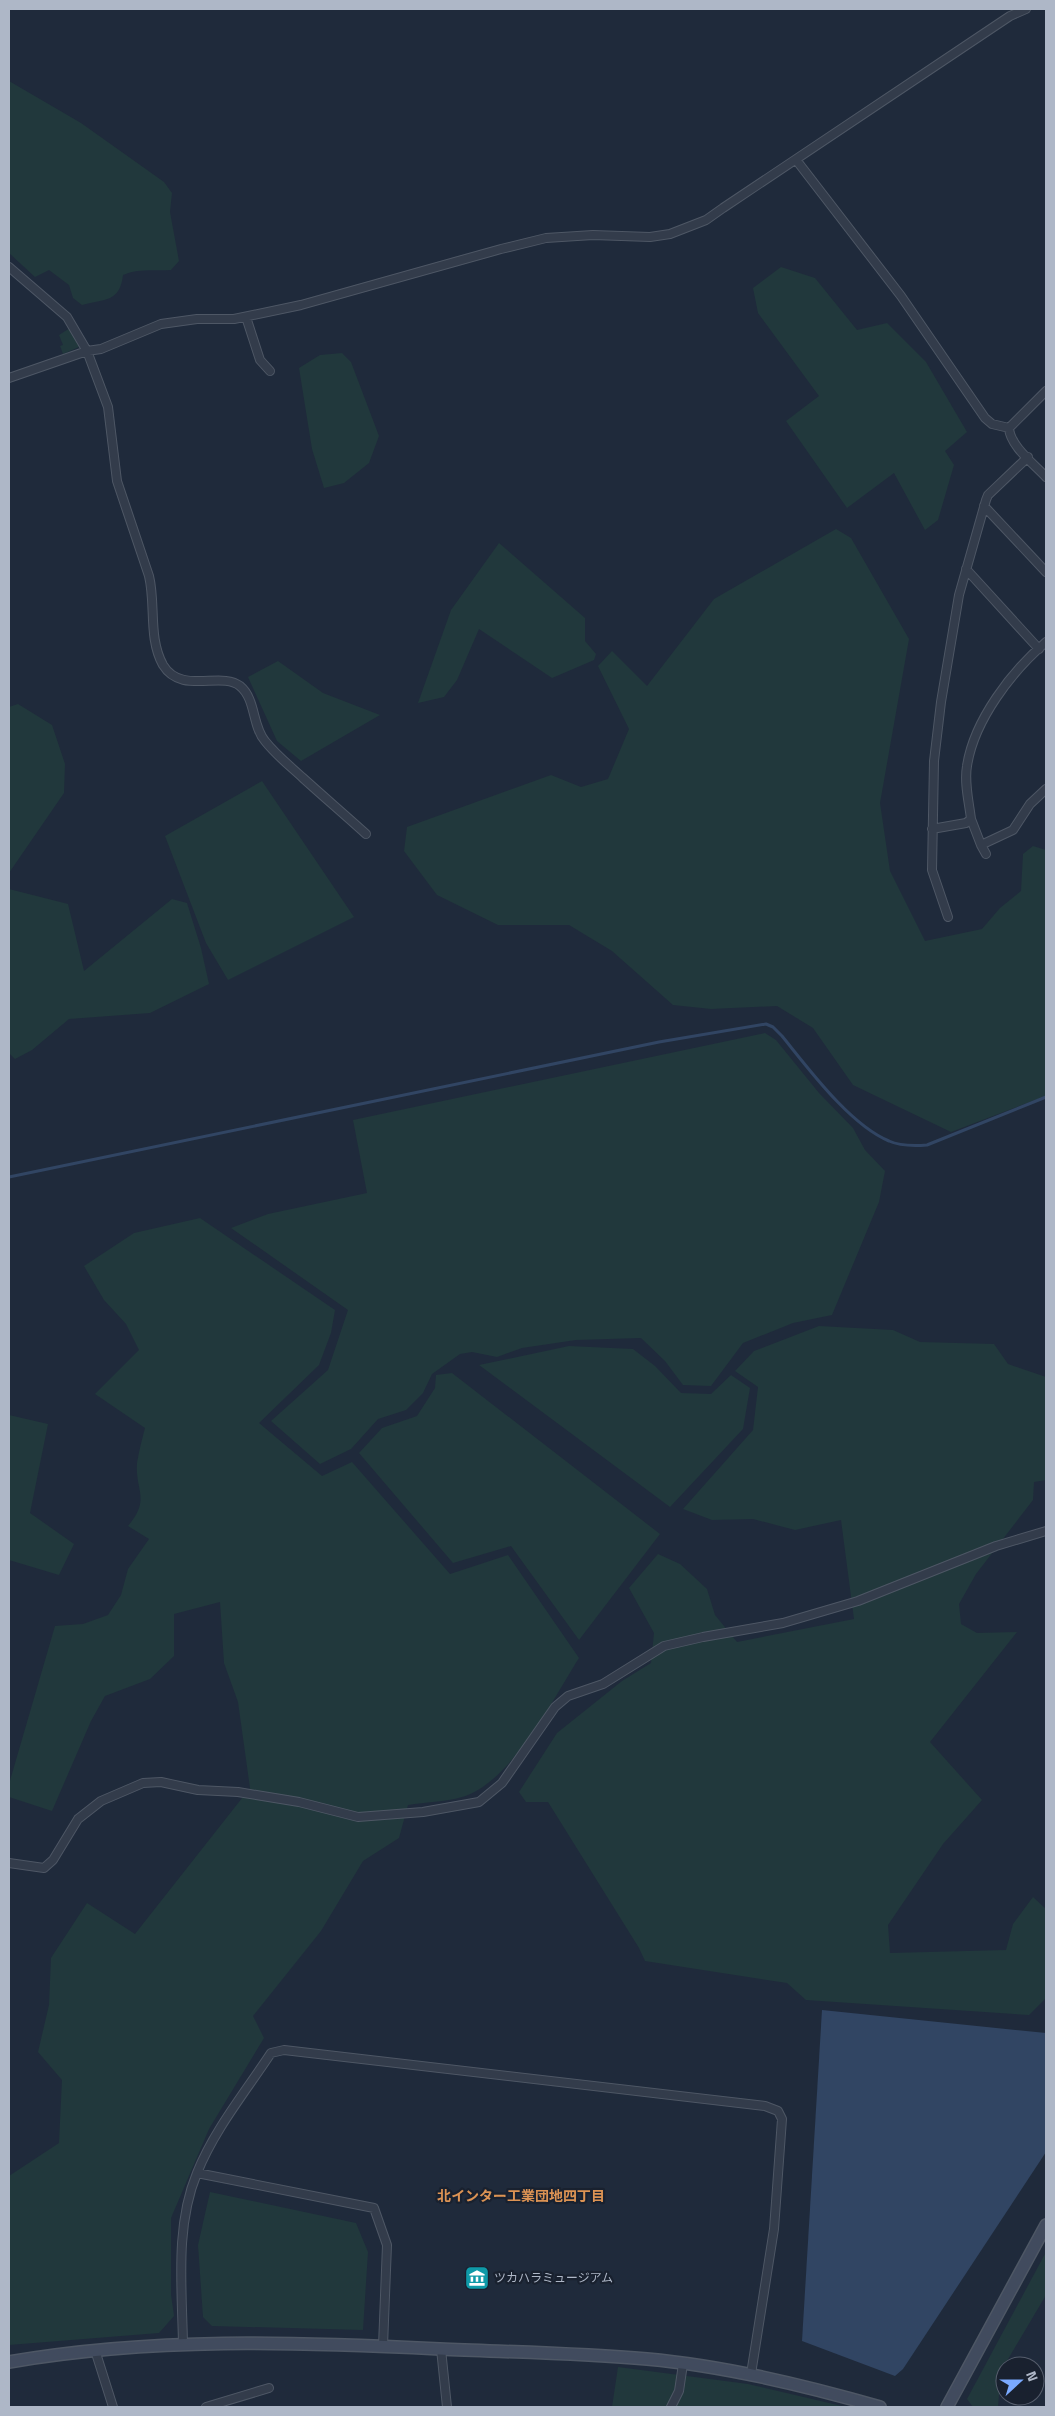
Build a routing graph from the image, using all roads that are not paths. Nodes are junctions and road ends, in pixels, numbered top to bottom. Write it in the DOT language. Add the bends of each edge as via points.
graph roads {
  1 [pos="1026,9"];
  2 [pos="797,161"];
  3 [pos="9,267"];
  4 [pos="246,317"];
  5 [pos="88,351"];
  6 [pos="270,371"];
  7 [pos="9,378"];
  8 [pos="1046,391"];
  9 [pos="1009,428"];
  10 [pos="1028,457"];
  11 [pos="1046,477"];
  12 [pos="984,506"];
  13 [pos="966,570"];
  14 [pos="1046,572"];
  15 [pos="1046,642"];
  16 [pos="1039,649"];
  17 [pos="1046,789"];
  18 [pos="971,819"];
  19 [pos="932,829"];
  20 [pos="366,834"];
  21 [pos="981,844"];
  22 [pos="986,854"];
  23 [pos="948,917"];
  24 [pos="1046,1531"];
  25 [pos="9,1863"];
  26 [pos="197,2173"];
  27 [pos="1046,2225"];
  28 [pos="183,2344"];
  29 [pos="383,2346"];
  30 [pos="441,2349"];
  31 [pos="95,2350"];
  32 [pos="9,2362"];
  33 [pos="683,2364"];
  34 [pos="751,2374"];
  35 [pos="269,2388"];
  36 [pos="113,2407"];
  37 [pos="206,2407"];
  38 [pos="447,2407"];
  39 [pos="671,2407"];
  40 [pos="880,2407"];
  41 [pos="947,2407"];
  1 -- 2 [label="street"];
  2 -- 4 [label="street" via="706,220 670,234 546,238 501,248 347,294"];
  2 -- 9 [label="street" via="902,296 985,418 992,424"];
  3 -- 5 [label="street" via="67,318"];
  4 -- 5 [label="street" via="161,324 101,349"];
  4 -- 6 [label="street" via="260,360"];
  5 -- 7 [label="street"];
  5 -- 20 [label="street" via="108,407 117,481 153,592 155,649 164,667 176,677 192,682 230,682 241,687 249,698 263,739"];
  8 -- 9 [label="street"];
  9 -- 10 [label="street" via="1009,435"];
  10 -- 11 [label="street"];
  10 -- 12 [label="street" via="988,495"];
  12 -- 13 [label="street"];
  12 -- 14 [label="street"];
  13 -- 16 [label="street"];
  13 -- 19 [label="street" via="941,702 934,761"];
  15 -- 16 [label="street"];
  16 -- 18 [label="street" via="1009,680 973,741 966,777"];
  17 -- 21 [label="street" via="1030,804 1013,830"];
  18 -- 19 [label="street" via="966,823"];
  18 -- 21 [label="street"];
  19 -- 23 [label="street" via="932,870"];
  21 -- 22 [label="street"];
  24 -- 25 [label="street" via="996,1546 858,1601 783,1624 664,1646 603,1684 568,1696 555,1707 502,1782 479,1802 423,1812 358,1817 290,1800 198,1790 161,1782 143,1783 101,1801 78,1819 53,1860 44,1868"];
  26 -- 28 [label="street" via="189,2197 182,2242"];
  26 -- 29 [label="street" via="374,2208 387,2245"];
  26 -- 34 [label="street" via="211,2144 271,2053 284,2050 755,2105 778,2111 782,2119 774,2229"];
  27 -- 41 [label="street"];
  28 -- 29 [label="street" via="281,2342"];
  28 -- 31 [label="street"];
  29 -- 30 [label="street"];
  30 -- 33 [label="street" via="556,2353"];
  30 -- 38 [label="street"];
  31 -- 32 [label="street"];
  31 -- 36 [label="street"];
  33 -- 34 [label="street"];
  33 -- 39 [label="street" via="679,2392"];
  34 -- 40 [label="street"];
  35 -- 37 [label="street"];
}
